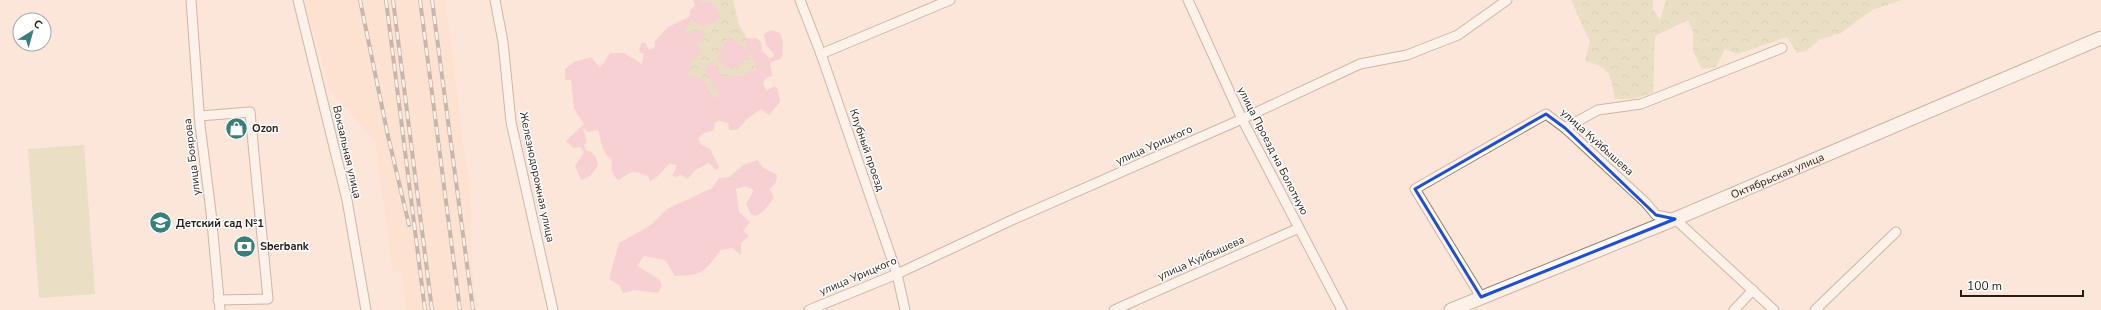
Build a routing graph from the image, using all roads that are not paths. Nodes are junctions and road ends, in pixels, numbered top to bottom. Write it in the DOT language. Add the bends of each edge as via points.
graph roads {
  1 [pos="191,0"];
  2 [pos="298,0"];
  3 [pos="495,0"];
  4 [pos="800,0"];
  5 [pos="950,0"];
  6 [pos="1188,0"];
  7 [pos="1507,0"];
  8 [pos="2101,38"];
  9 [pos="1782,48"];
  10 [pos="821,54"];
  11 [pos="199,116"];
  12 [pos="1242,119"];
  13 [pos="1565,128"];
  14 [pos="1675,219"];
  15 [pos="1299,228"];
  16 [pos="1896,232"];
  17 [pos="897,274"];
  18 [pos="1753,290"];
  19 [pos="1481,297"];
  20 [pos="218,300"];
  21 [pos="1470,306"];
  22 [pos="220,310"];
  23 [pos="366,310"];
  24 [pos="553,310"];
  25 [pos="808,310"];
  26 [pos="904,310"];
  27 [pos="1114,310"];
  28 [pos="1342,310"];
  29 [pos="1452,310"];
  30 [pos="1734,310"];
  31 [pos="1774,310"];
  32 [pos="1815,310"];
  1 -- 11 [label="street, улица Боярова"];
  2 -- 23 [label="street, Вокзальная улица" via="346,200"];
  3 -- 24 [label="street, Железнодорожная улица" via="503,42 511,122"];
  4 -- 10 [label="street, Клубный проезд"];
  5 -- 10 [label="street"];
  6 -- 12 [label="street, улица Проезд на Болотную"];
  7 -- 12 [label="street, улица Урицкого" via="1458,35 1407,55 1360,64"];
  8 -- 14 [label="street, Октябрьская улица"];
  9 -- 13 [label="street" via="1641,104 1598,110"];
  10 -- 17 [label="street, Клубный проезд"];
  11 -- 20 [label="street, улица Боярова"];
  11 -- 20 [label="street" via="250,112 268,298"];
  12 -- 15 [label="street, улица Проезд на Болотную"];
  12 -- 17 [label="street, улица Урицкого" via="1012,220"];
  13 -- 14 [label="street, улица Куйбышева" via="1656,215"];
  13 -- 19 [label="street, улица Куйбышева" via="1546,114 1415,190"];
  14 -- 18 [label="street"];
  14 -- 19 [label="street, Октябрьская улица"];
  15 -- 27 [label="street, улица Куйбышева"];
  15 -- 28 [label="street, улица Проезд на Болотную"];
  16 -- 32 [label="street"];
  17 -- 25 [label="street, улица Урицкого"];
  17 -- 26 [label="street, Клубный проезд"];
  18 -- 30 [label="street"];
  18 -- 31 [label="street"];
  19 -- 21 [label="street, Октябрьская улица"];
  20 -- 22 [label="street, улица Боярова"];
  21 -- 29 [label="street, Октябрьская улица"];
}
